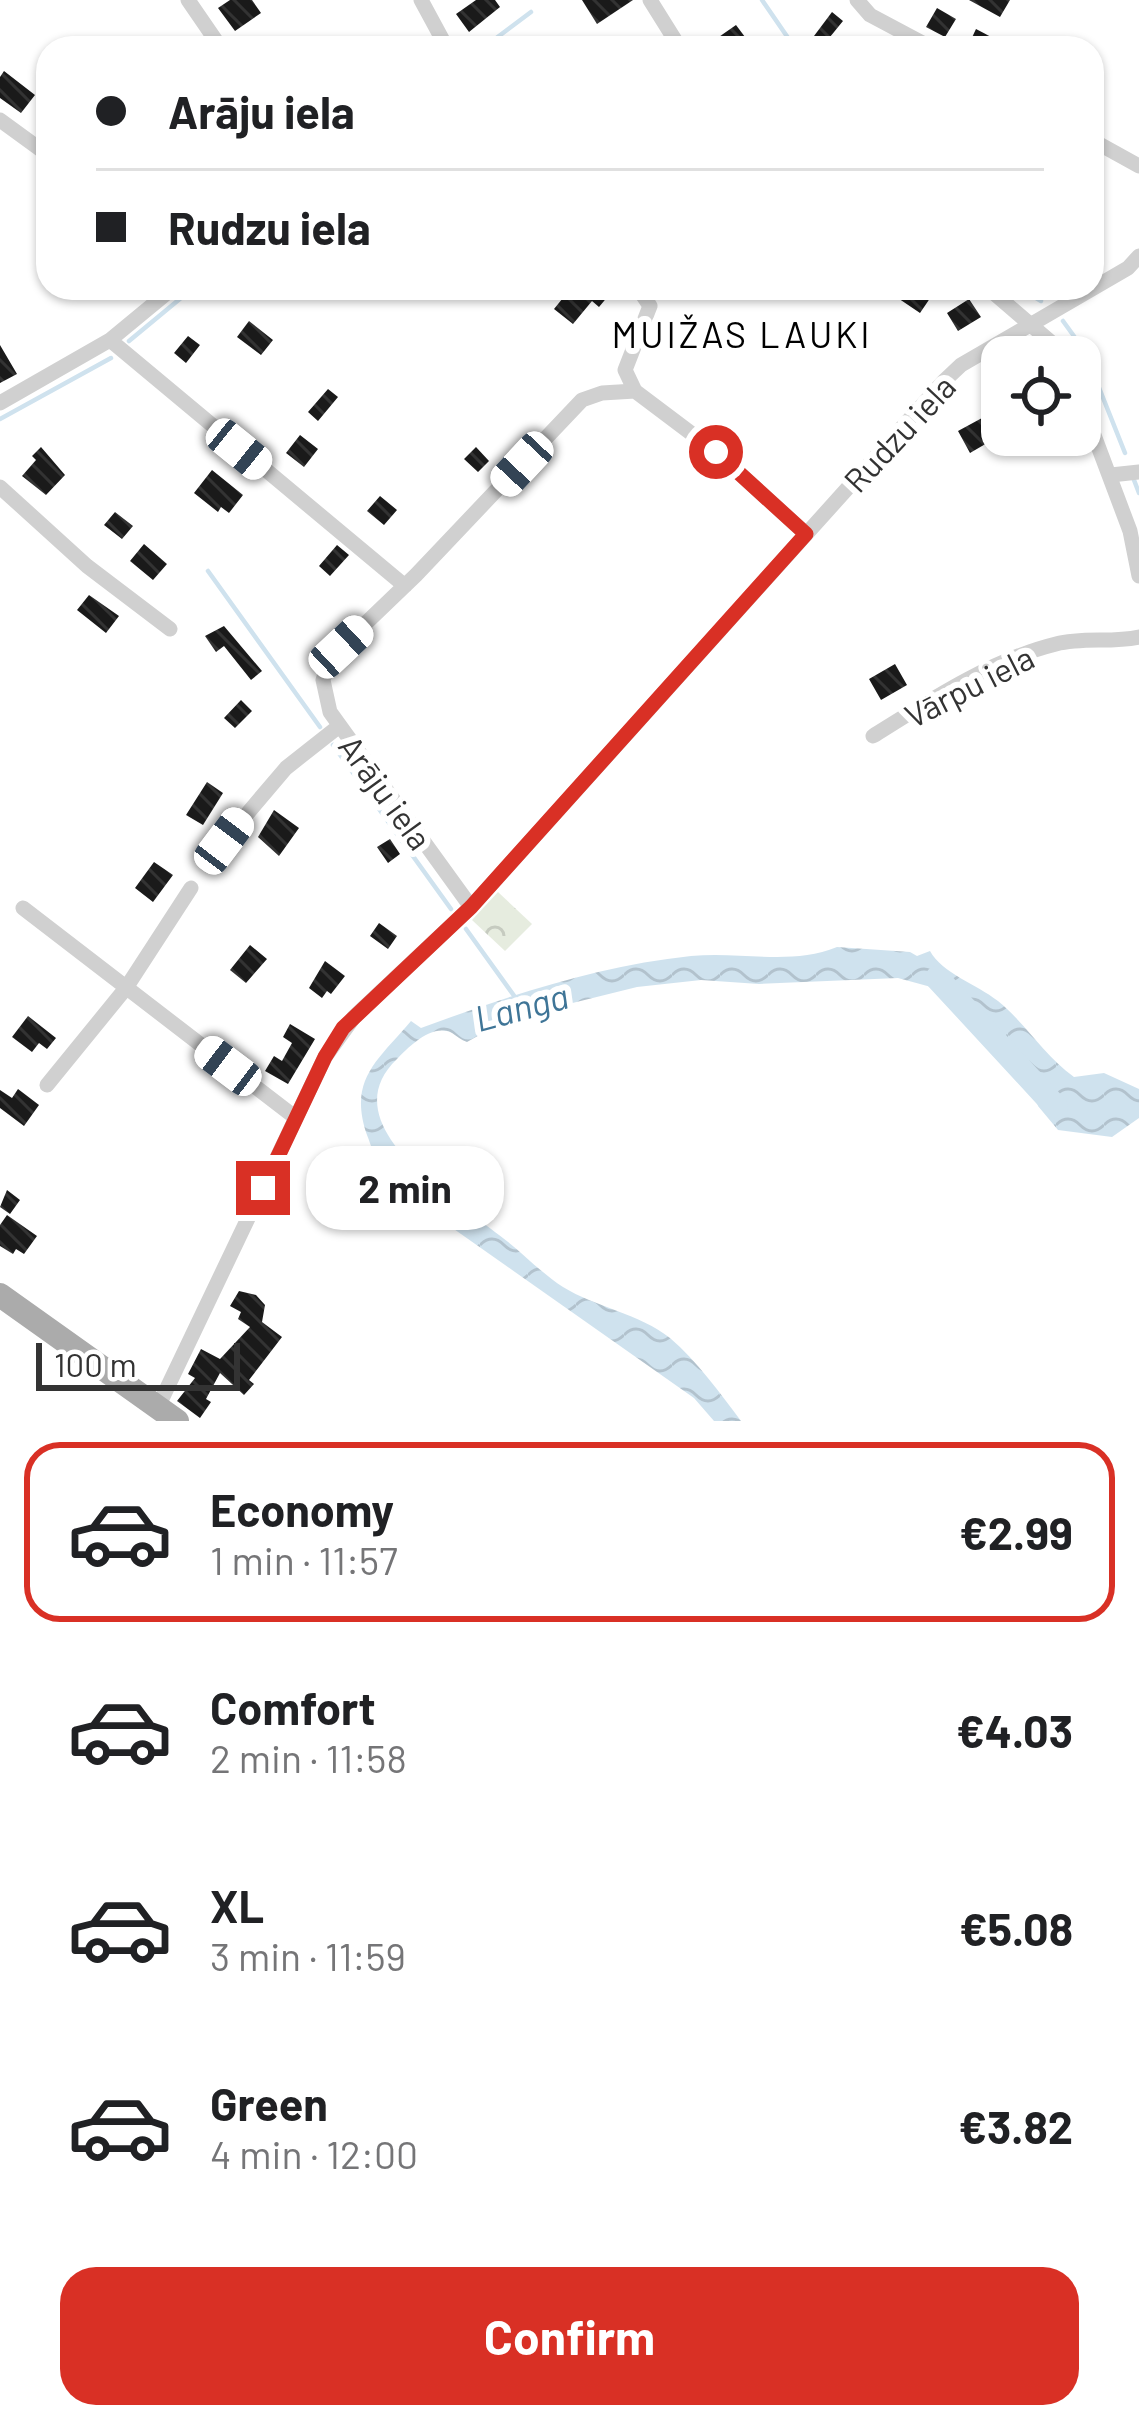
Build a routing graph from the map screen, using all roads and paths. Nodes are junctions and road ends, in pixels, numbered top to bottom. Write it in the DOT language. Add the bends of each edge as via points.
graph roads {
  1 [pos="188,0"];
  2 [pos="421,0"];
  3 [pos="650,0"];
  4 [pos="857,0"];
  5 [pos="213,36"];
  6 [pos="441,36"];
  7 [pos="672,36"];
  8 [pos="909,36"];
  9 [pos="0,120"];
  10 [pos="36,146"];
  11 [pos="1104,147"];
  12 [pos="1139,166"];
  13 [pos="1139,256"];
  14 [pos="1104,282"];
  15 [pos="158,300"];
  16 [pos="646,300"];
  17 [pos="1001,300"];
  18 [pos="1074,300"];
  19 [pos="1030,326"];
  20 [pos="1043,336"];
  21 [pos="110,340"];
  22 [pos="635,391"];
  23 [pos="0,403"];
  24 [pos="1101,450"];
  25 [pos="1139,472"];
  26 [pos="1111,475"];
  27 [pos="0,488"];
  28 [pos="806,534"];
  29 [pos="1139,576"];
  30 [pos="405,586"];
  31 [pos="170,628"];
  32 [pos="1139,638"];
  33 [pos="338,727"];
  34 [pos="873,736"];
  35 [pos="224,841"];
  36 [pos="190,888"];
  37 [pos="471,907"];
  38 [pos="23,908"];
  39 [pos="126,988"];
  40 [pos="47,1084"];
  41 [pos="296,1118"];
  42 [pos="0,1295"];
  43 [pos="168,1414"];
  1 -- 5 [label="street"];
  2 -- 6 [label="street"];
  3 -- 7 [label="street"];
  4 -- 8 [label="street"];
  9 -- 10 [label="street"];
  11 -- 12 [label="street"];
  13 -- 14 [label="street, Rudzu iela"];
  15 -- 21 [label="street"];
  16 -- 22 [label="street" via="625,370"];
  17 -- 19 [label="street"];
  18 -- 19 [label="street, Rudzu iela"];
  19 -- 20 [label="street"];
  19 -- 28 [label="street, Rudzu iela" via="943,382"];
  21 -- 23 [label="street"];
  21 -- 30 [label="street"];
  22 -- 28 [label="street"];
  22 -- 30 [label="street, Arāju iela" via="582,400"];
  24 -- 26 [label="street"];
  25 -- 26 [label="street"];
  26 -- 29 [label="street"];
  27 -- 31 [label="street"];
  28 -- 37 [label="street, Rudzu iela"];
  30 -- 33 [label="street, Arāju iela" via="329,662 325,696"];
  32 -- 34 [label="street, Vārpu iela" via="1028,652"];
  33 -- 35 [label="street" via="286,768"];
  33 -- 37 [label="street, Arāju iela"];
  36 -- 39 [label="street"];
  37 -- 41 [label="street, Rudzu iela" via="343,1028"];
  38 -- 39 [label="street"];
  39 -- 40 [label="street"];
  39 -- 41 [label="street"];
  41 -- 43 [label="street, Rudzu iela"];
  42 -- 43 [label="main road"];
}
